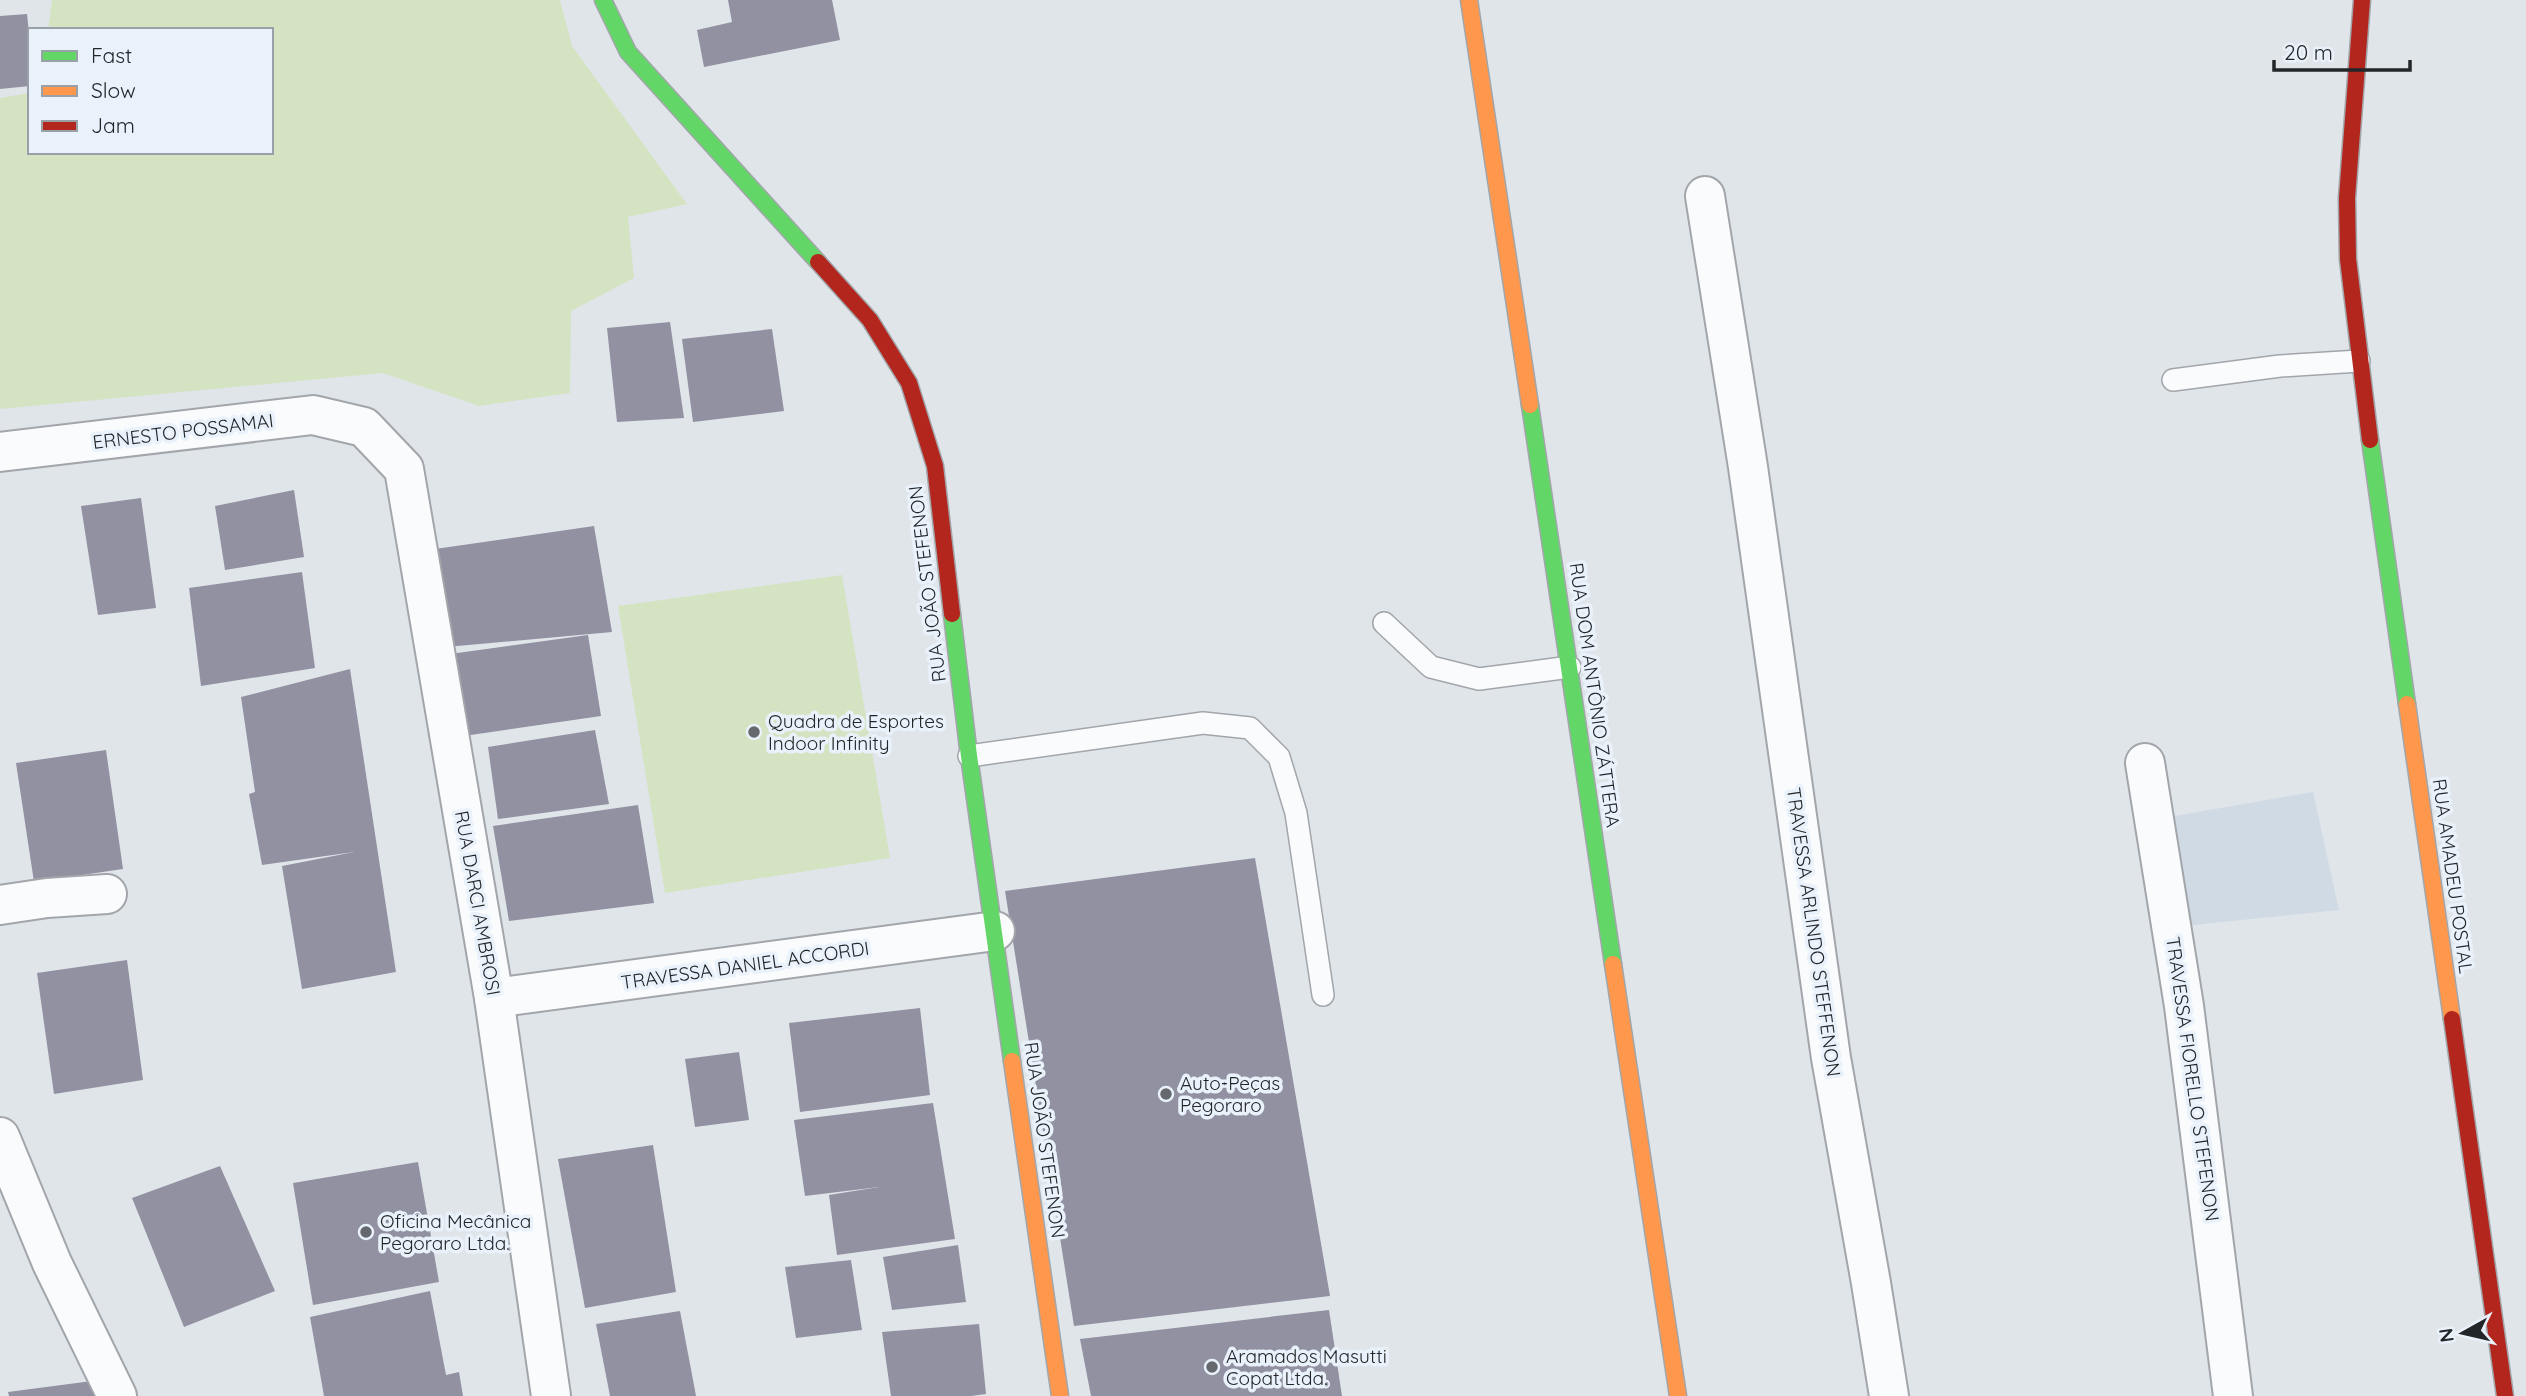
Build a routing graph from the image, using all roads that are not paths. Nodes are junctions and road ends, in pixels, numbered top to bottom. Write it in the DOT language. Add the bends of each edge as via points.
graph roads {
  1 [pos="603,0"];
  2 [pos="1469,0"];
  3 [pos="2362,0"];
  4 [pos="1705,196"];
  5 [pos="2359,361"];
  6 [pos="2173,380"];
  7 [pos="364,427"];
  8 [pos="0,452"];
  9 [pos="1384,624"];
  10 [pos="1570,667"];
  11 [pos="969,756"];
  12 [pos="2145,763"];
  13 [pos="107,894"];
  14 [pos="0,905"];
  15 [pos="995,931"];
  16 [pos="1323,995"];
  17 [pos="495,998"];
  18 [pos="0,1137"];
  19 [pos="117,1396"];
  20 [pos="551,1396"];
  21 [pos="1060,1396"];
  22 [pos="1678,1396"];
  23 [pos="1889,1396"];
  24 [pos="2233,1396"];
  25 [pos="2505,1396"];
  1 -- 11 [label="street, RUA JOÃO STEFENON" via="628,52 870,320 909,383 935,466"];
  2 -- 10 [label="street, RUA DOM ANTÔNIO ZÁTTERA"];
  3 -- 5 [label="street, RUA AMADEU POSTAL" via="2347,198"];
  4 -- 23 [label="street, TRAVESSA ARLINDO STEFFENON" via="1829,1044"];
  5 -- 6 [label="lane"];
  5 -- 25 [label="street, RUA AMADEU POSTAL"];
  7 -- 8 [label="street, ERNESTO POSSAMAI" via="313,415"];
  7 -- 17 [label="street, RUA DARCI AMBROSI" via="404,469"];
  9 -- 10 [label="lane" via="1431,667 1479,679"];
  10 -- 22 [label="street, RUA DOM ANTÔNIO ZÁTTERA"];
  11 -- 15 [label="street, RUA JOÃO STEFENON"];
  11 -- 16 [label="lane" via="1203,723 1250,728 1279,757 1296,813"];
  12 -- 24 [label="street, TRAVESSA FIORELLO STEFENON" via="2184,1006"];
  13 -- 14 [label="street"];
  15 -- 17 [label="street, TRAVESSA DANIEL ACCORDI"];
  15 -- 21 [label="street, RUA JOÃO STEFENON"];
  17 -- 20 [label="street, RUA DARCI AMBROSI"];
  18 -- 19 [label="street" via="52,1263"];
}
